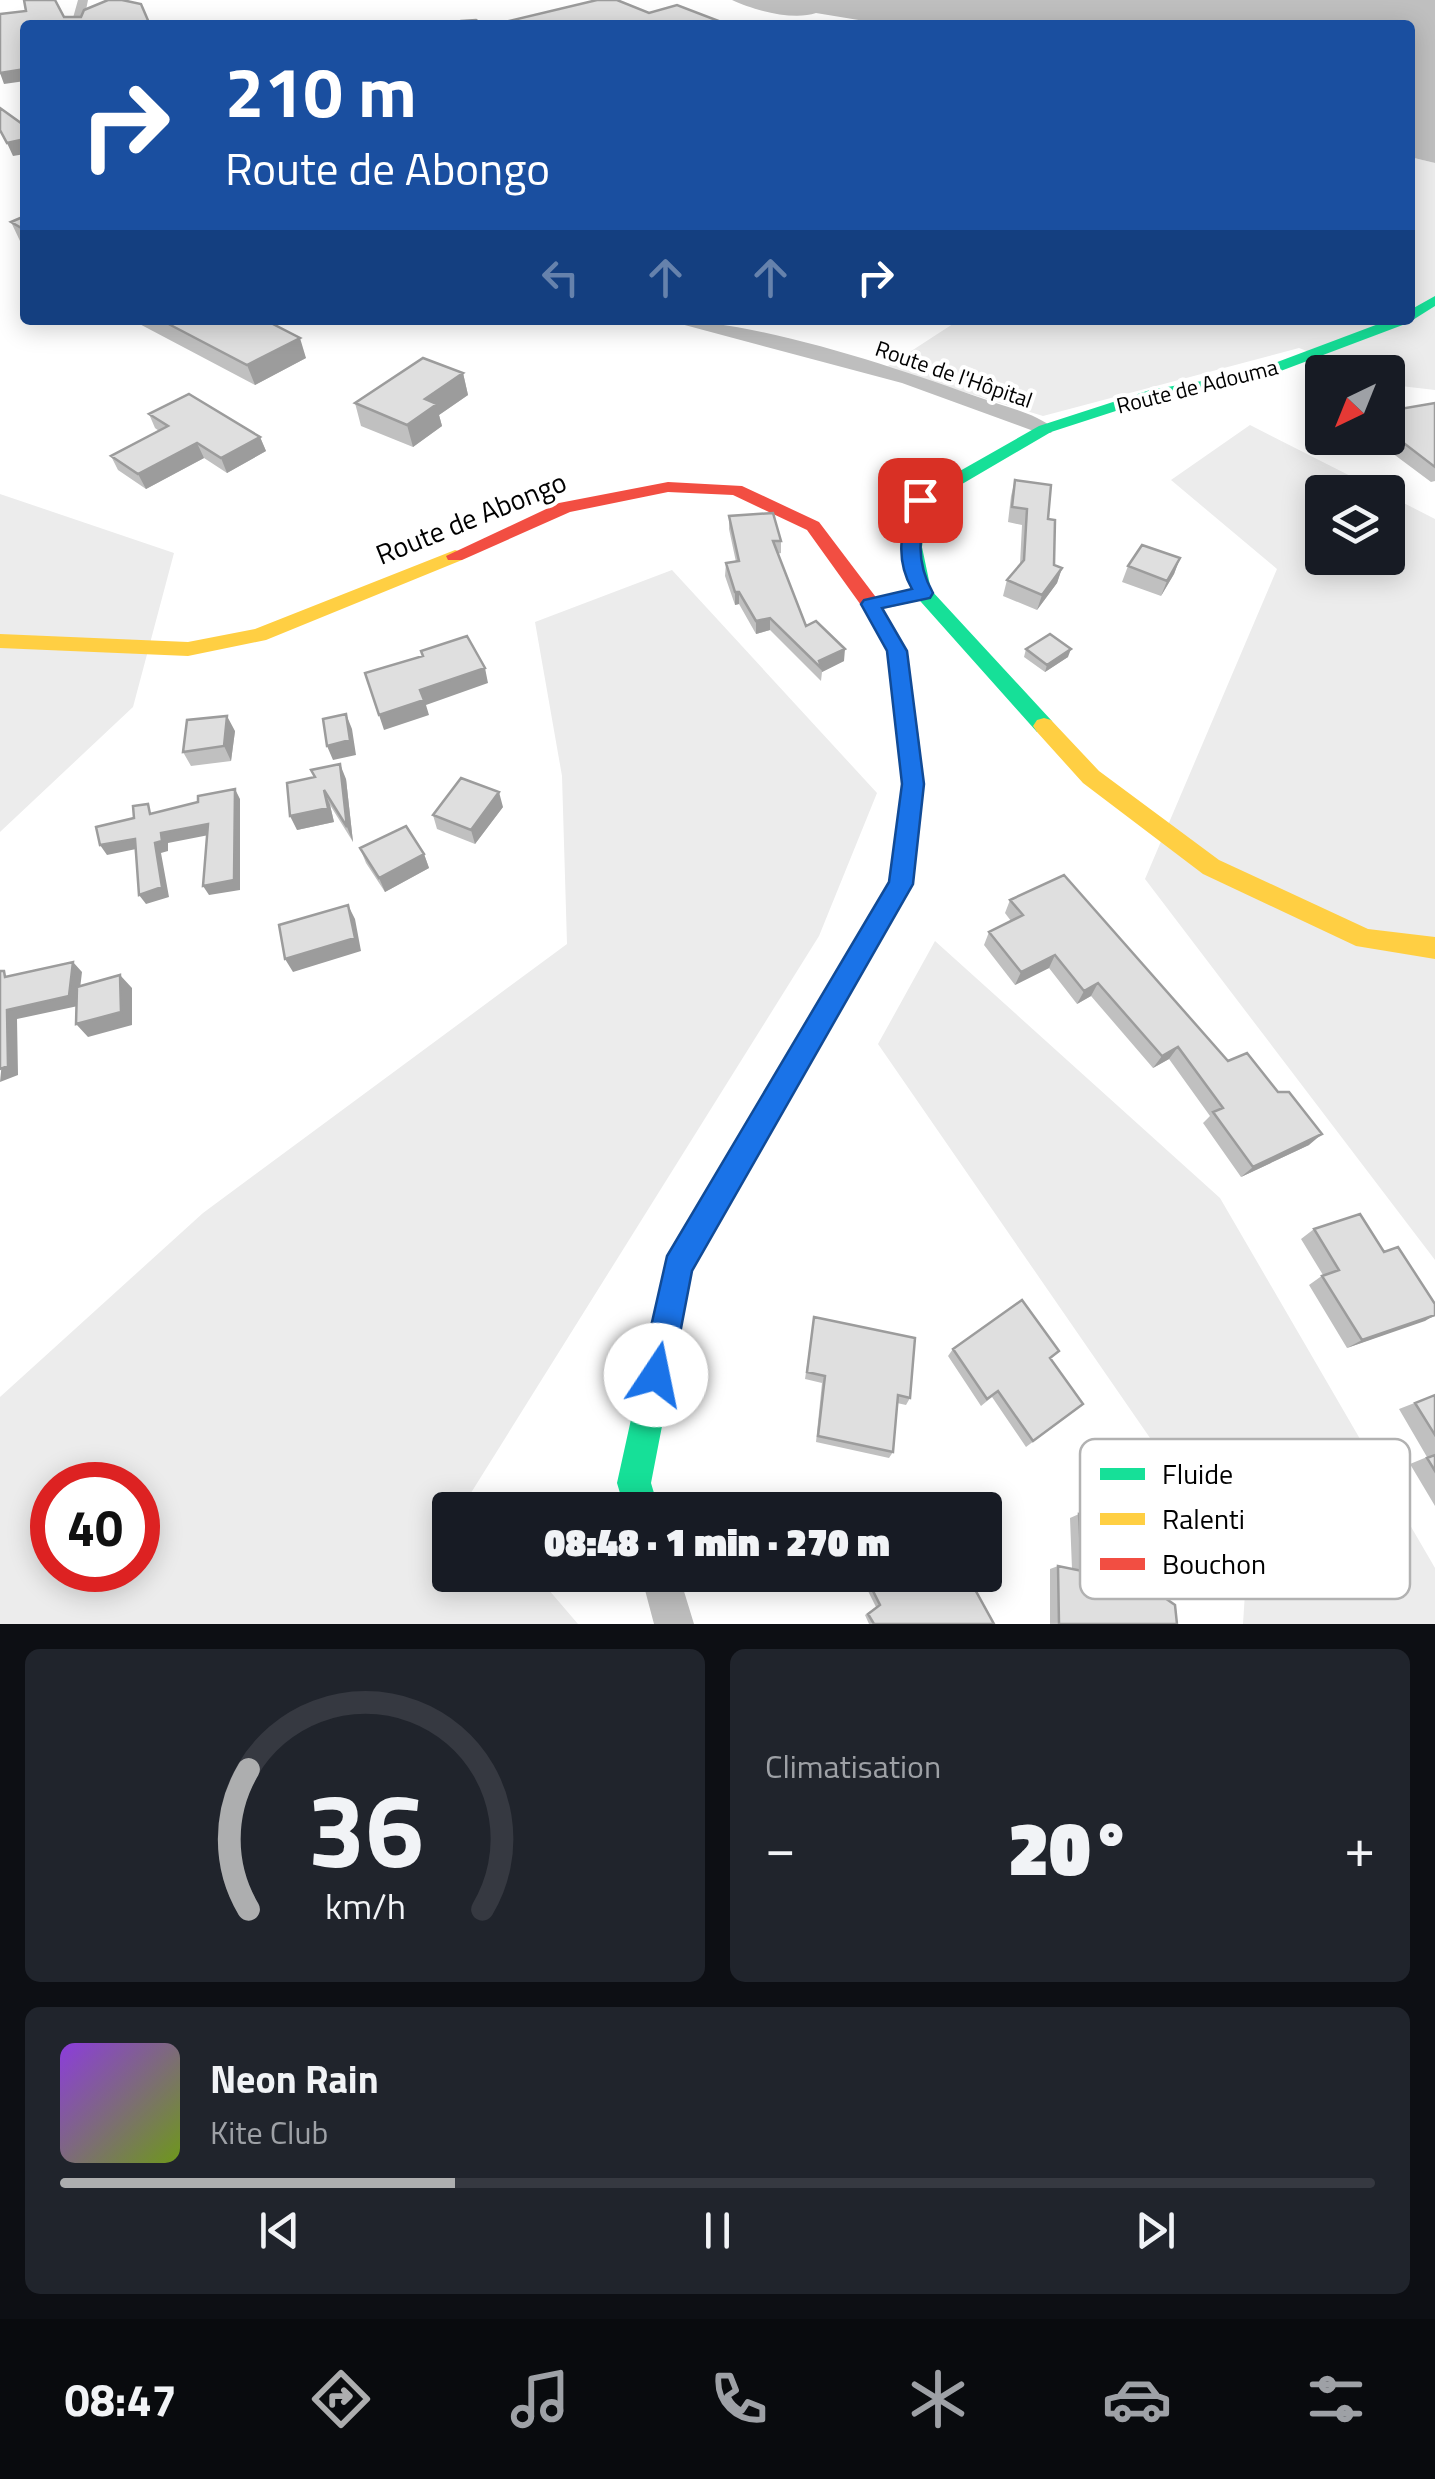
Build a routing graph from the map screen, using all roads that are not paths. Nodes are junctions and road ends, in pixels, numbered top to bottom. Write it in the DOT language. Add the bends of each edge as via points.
graph roads {
  1 [pos="700,325"];
  2 [pos="1390,325"];
  3 [pos="1045,429"];
  4 [pos="923,593"];
  5 [pos="870,604"];
  6 [pos="0,640"];
  7 [pos="1435,948"];
  8 [pos="637,1492"];
  9 [pos="665,1592"];
  10 [pos="674,1624"];
  1 -- 3 [label="street, Route de l'Hôpital" via="810,350"];
  2 -- 3 [label="street, Route de Adouma" via="1250,378 1156,393"];
  3 -- 4 [label="street, Route de Adouma" via="920,500 909,537 913,574"];
  4 -- 5 [label="street"];
  4 -- 7 [label="street" via="1091,777 1182,847 1365,940"];
  5 -- 6 [label="street, Route de Abongo" via="813,526 736,490 668,487 565,507 259,635 188,648"];
  5 -- 8 [label="street, Route de Abongo" via="897,651 913,784 901,884 678,1267"];
  9 -- 10 [label="street"];
}
